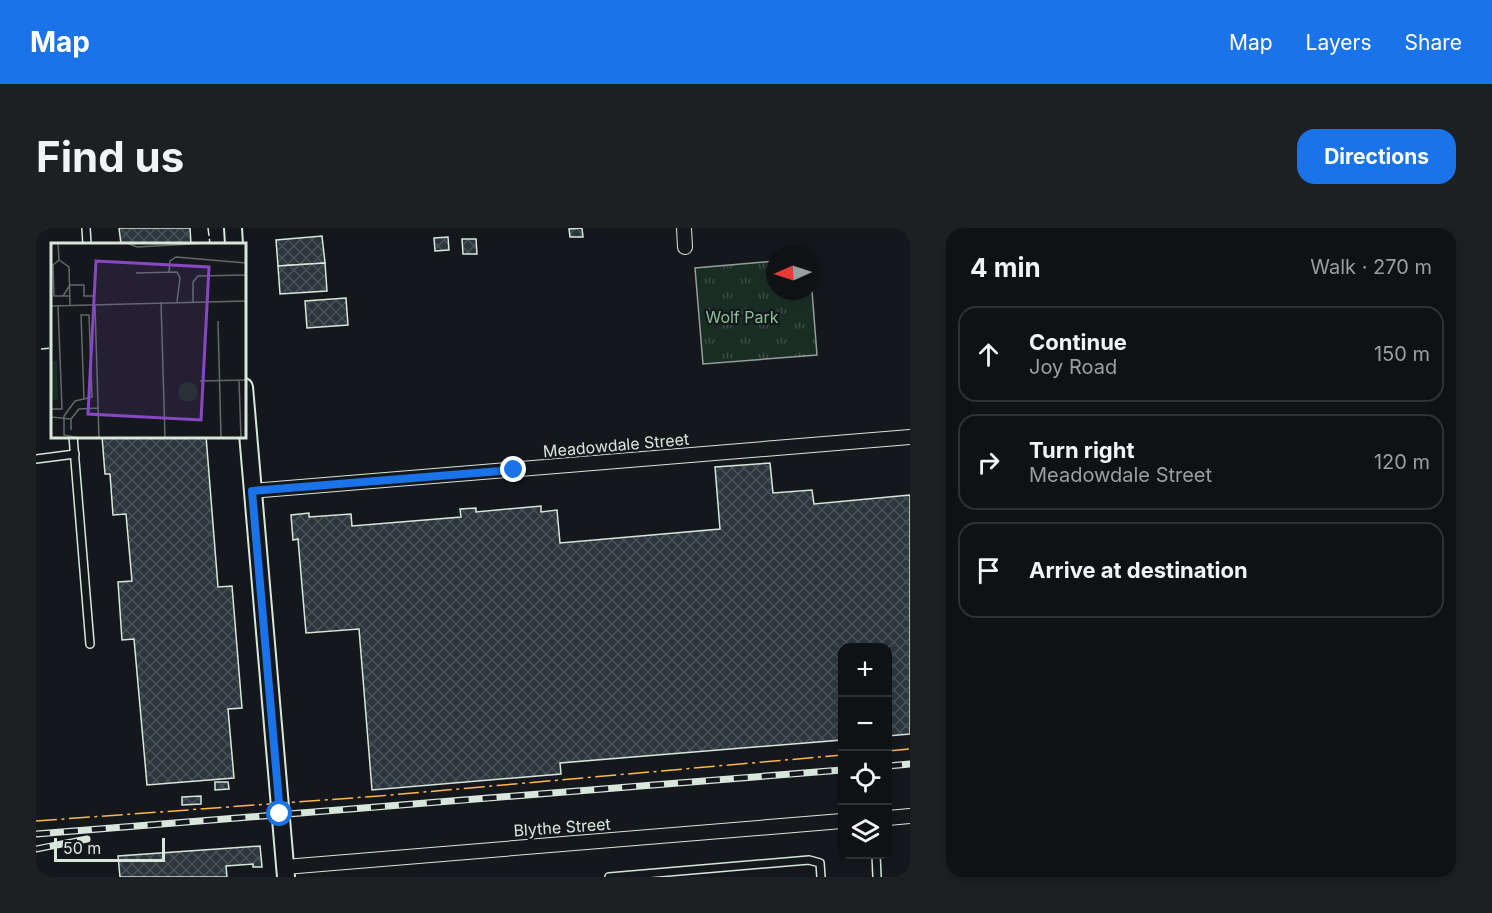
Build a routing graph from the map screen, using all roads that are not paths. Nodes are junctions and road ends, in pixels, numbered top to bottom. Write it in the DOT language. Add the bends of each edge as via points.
graph roads {
  1 [pos="86,228"];
  2 [pos="233,228"];
  3 [pos="684,228"];
  4 [pos="87,243"];
  5 [pos="234,243"];
  6 [pos="685,247"];
  7 [pos="246,410"];
  8 [pos="910,437"];
  9 [pos="73,438"];
  10 [pos="75,454"];
  11 [pos="36,459"];
  12 [pos="252,491"];
  13 [pos="90,644"];
  14 [pos="910,816"];
  15 [pos="892,818"];
  16 [pos="838,821"];
  17 [pos="876,859"];
  18 [pos="285,872"];
  19 [pos="609,877"];
  20 [pos="821,877"];
  21 [pos="877,877"];
  1 -- 4 [label="lane"];
  2 -- 5 [label="street"];
  3 -- 6 [label="street"];
  7 -- 12 [label="street"];
  8 -- 12 [label="street, Meadowdale Street"];
  9 -- 10 [label="lane"];
  10 -- 11 [label="lane"];
  10 -- 13 [label="lane"];
  12 -- 18 [label="street"];
  14 -- 15 [label="street"];
  16 -- 18 [label="street, Blythe Street"];
  17 -- 21 [label="lane"];
  19 -- 20 [label="lane" via="809,860 820,863"];
}
